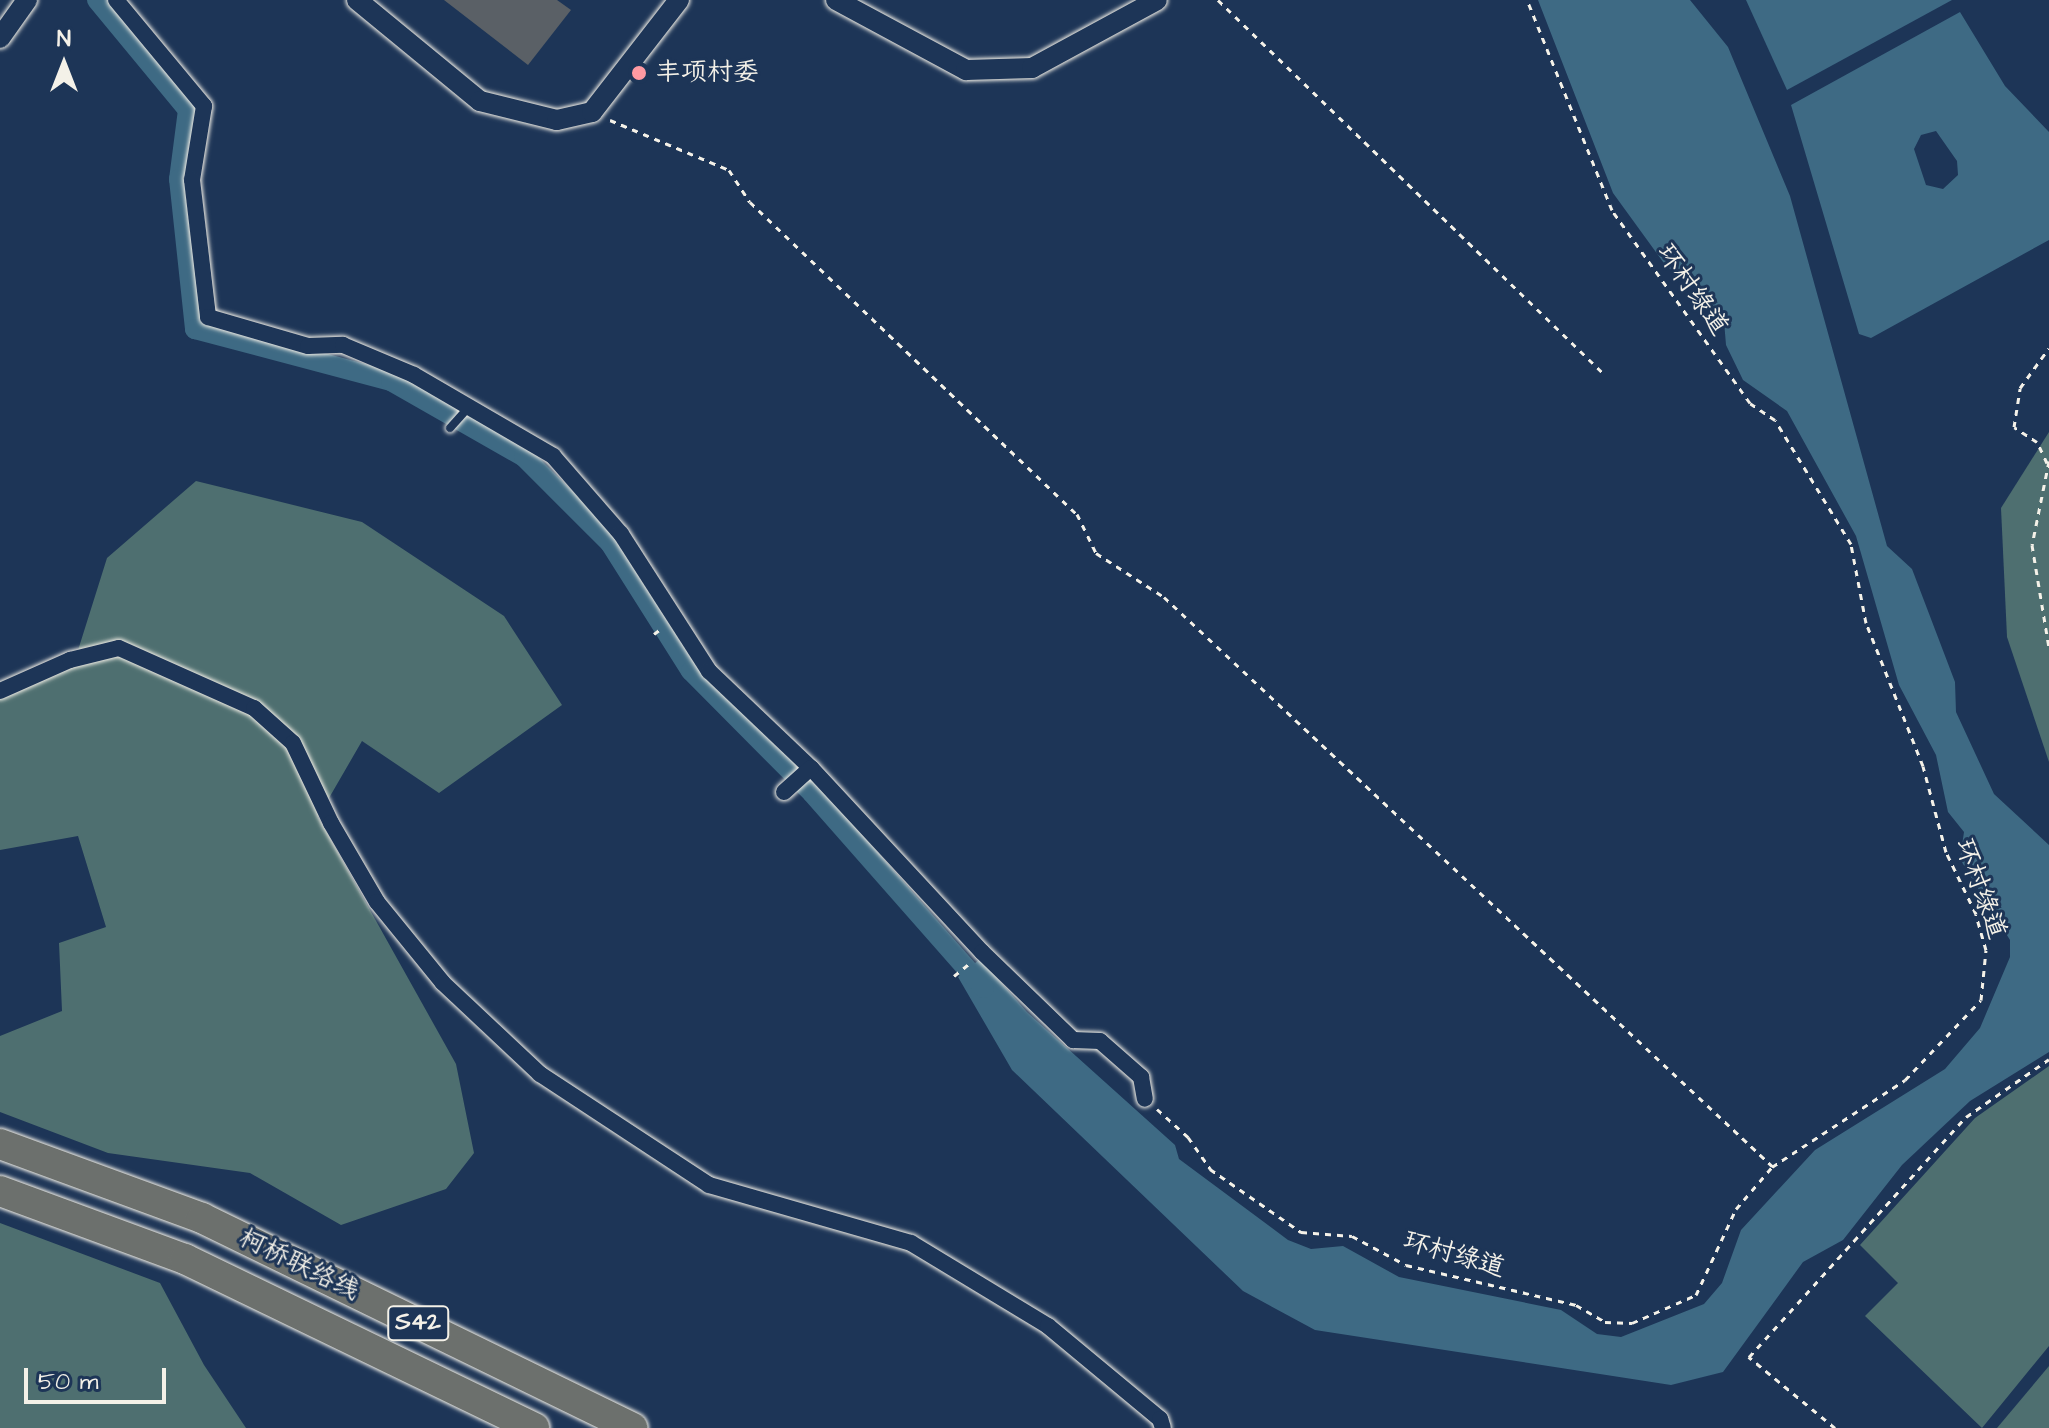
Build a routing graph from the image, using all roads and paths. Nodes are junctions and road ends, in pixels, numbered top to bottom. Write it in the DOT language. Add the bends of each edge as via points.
graph roads {
  1 [pos="27,0"];
  2 [pos="116,0"];
  3 [pos="357,0"];
  4 [pos="679,0"];
  5 [pos="836,0"];
  6 [pos="1157,0"];
  7 [pos="1218,0"];
  8 [pos="1527,0"];
  9 [pos="0,38"];
  10 [pos="592,112"];
  11 [pos="2049,348"];
  12 [pos="1606,376"];
  13 [pos="470,405"];
  14 [pos="450,428"];
  15 [pos="2048,462"];
  16 [pos="2049,648"];
  17 [pos="0,691"];
  18 [pos="808,770"];
  19 [pos="788,789"];
  20 [pos="2049,1059"];
  21 [pos="1145,1099"];
  22 [pos="0,1144"];
  23 [pos="1772,1167"];
  24 [pos="0,1191"];
  25 [pos="534,1428"];
  26 [pos="633,1428"];
  27 [pos="1163,1428"];
  28 [pos="1835,1428"];
  1 -- 9 [label="street"];
  2 -- 13 [label="street" via="204,106 192,180 208,317 308,346 343,345"];
  3 -- 10 [label="street" via="480,101 557,120"];
  4 -- 10 [label="street"];
  5 -- 6 [label="street" via="966,70 1032,68"];
  7 -- 12 [label="path"];
  8 -- 23 [label="path, 环村绿道" via="1612,210 1750,403 1775,420 1851,544 1866,623 1923,766 1946,852 1976,914 1986,950 1981,1000 1905,1080"];
  10 -- 23 [label="path" via="729,170 750,202 1077,514 1096,553 1164,597"];
  11 -- 15 [label="path" via="2020,388 2014,427 2037,442"];
  13 -- 14 [label="lane"];
  13 -- 18 [label="street" via="553,456 621,534 709,671"];
  15 -- 16 [label="path" via="2032,545"];
  17 -- 27 [label="street" via="70,660 119,648 254,708 293,743 377,902 443,983 540,1074 709,1185 911,1243 1048,1326 1160,1419"];
  18 -- 19 [label="street"];
  18 -- 21 [label="street" via="1073,1040 1100,1041 1141,1077"];
  20 -- 28 [label="path" via="1966,1117 1749,1357"];
  21 -- 23 [label="path, 环村绿道" via="1188,1137 1210,1169 1301,1232 1352,1236 1406,1265 1576,1305 1605,1322 1632,1323 1696,1295 1736,1209"];
  22 -- 26 [label="highway, 柯桥联络线 / S42" via="202,1218"];
  24 -- 25 [label="highway, 柯桥联络线 / S42" via="185,1259"];
}
